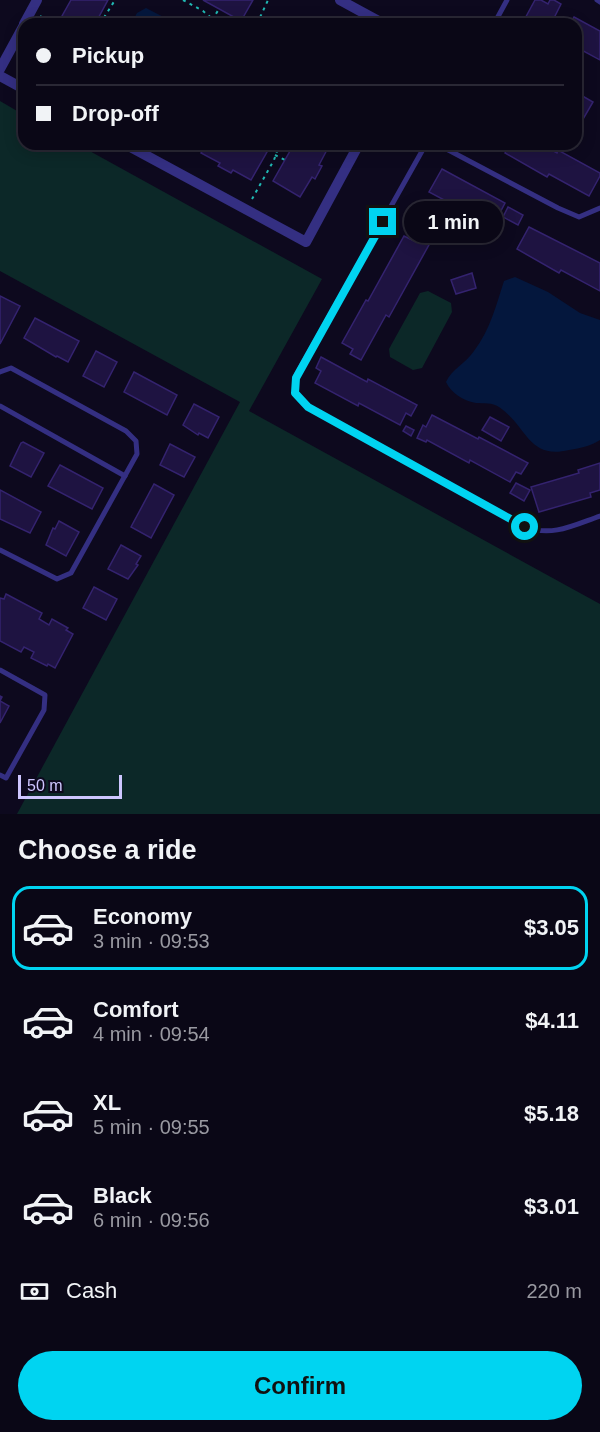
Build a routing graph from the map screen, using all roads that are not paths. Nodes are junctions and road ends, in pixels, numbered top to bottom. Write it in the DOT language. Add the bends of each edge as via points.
graph roads {
  1 [pos="37,0"];
  2 [pos="340,0"];
  3 [pos="507,0"];
  4 [pos="27,18"];
  5 [pos="373,18"];
  6 [pos="497,18"];
  7 [pos="18,35"];
  8 [pos="0,69"];
  9 [pos="0,76"];
  10 [pos="18,86"];
  11 [pos="136,150"];
  12 [pos="356,150"];
  13 [pos="423,150"];
  14 [pos="448,150"];
  15 [pos="600,208"];
  16 [pos="0,372"];
  17 [pos="0,406"];
  18 [pos="125,476"];
  19 [pos="600,516"];
  20 [pos="0,550"];
  21 [pos="0,670"];
  22 [pos="0,775"];
  1 -- 4 [label="street"];
  2 -- 5 [label="street"];
  3 -- 6 [label="lane"];
  7 -- 8 [label="street"];
  9 -- 10 [label="street"];
  11 -- 12 [label="street" via="306,242"];
  13 -- 19 [label="lane" via="296,378 295,393 308,407 525,527 554,532"];
  14 -- 15 [label="lane" via="579,217"];
  16 -- 18 [label="lane" via="12,368 126,431 136,441 137,454"];
  17 -- 18 [label="lane"];
  18 -- 20 [label="lane" via="71,573 57,579"];
  21 -- 22 [label="lane" via="45,695 44,711 6,778"];
}
